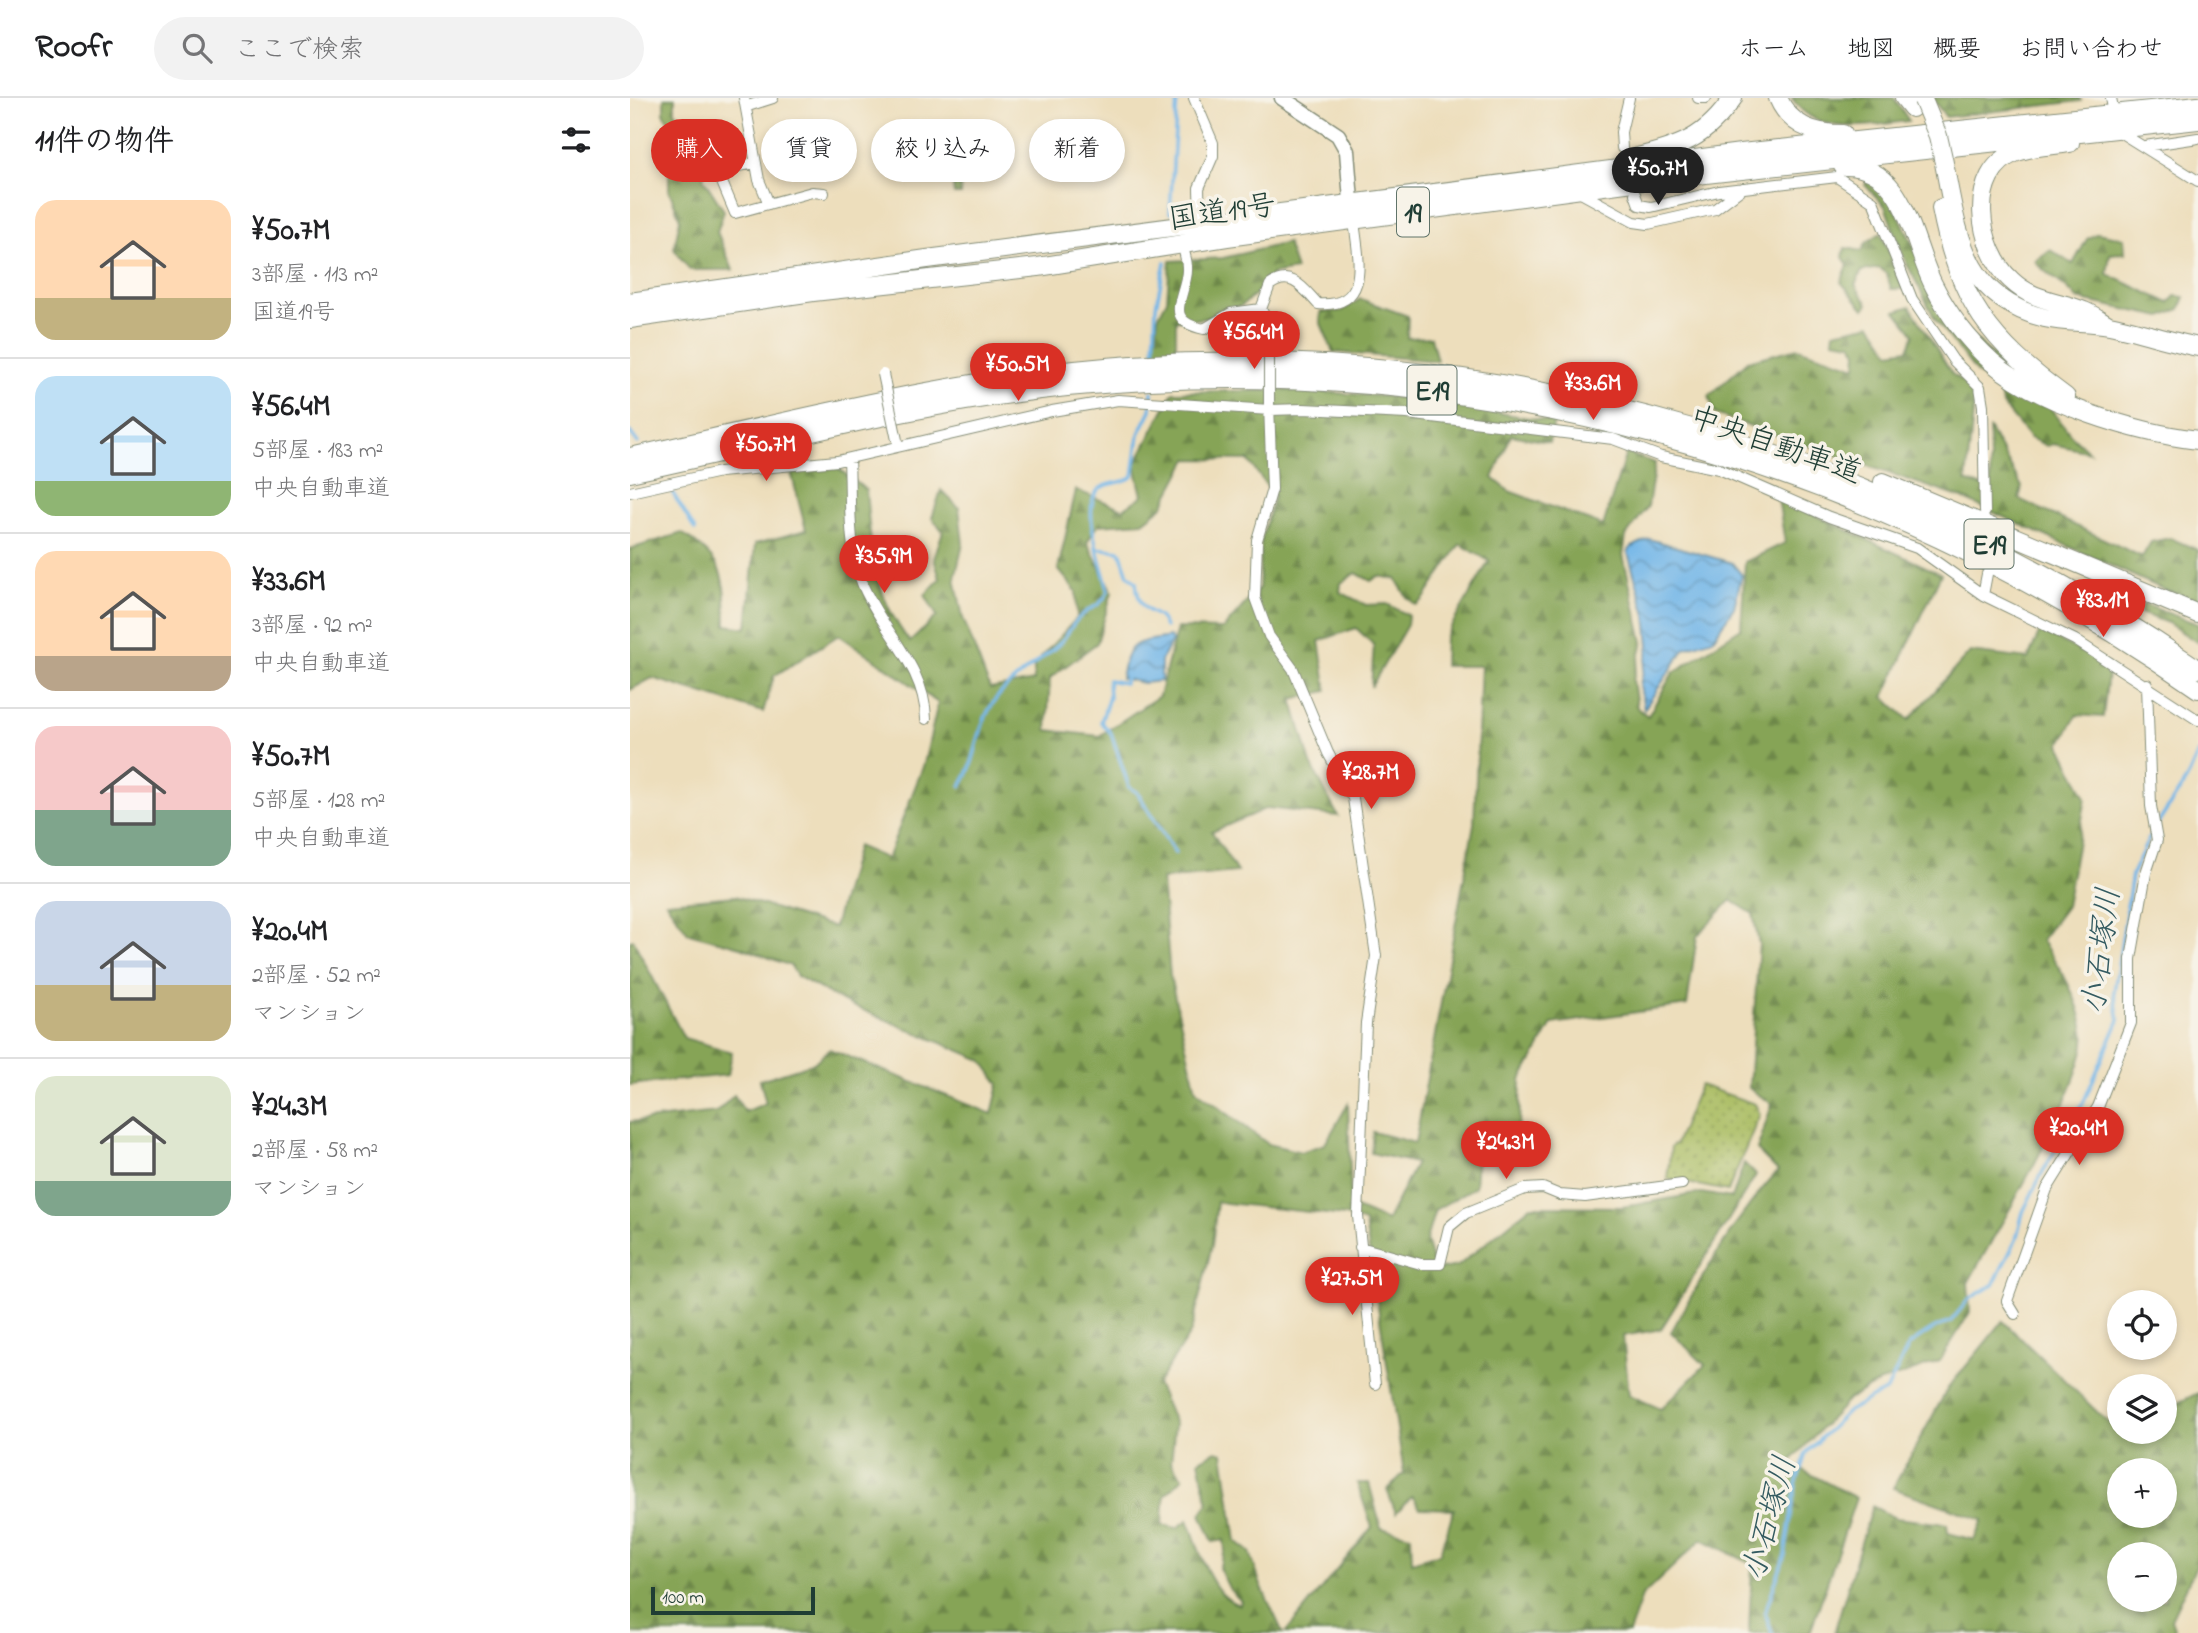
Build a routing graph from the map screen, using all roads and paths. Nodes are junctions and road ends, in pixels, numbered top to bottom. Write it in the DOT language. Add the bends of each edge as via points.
graph roads {
  1 [pos="772,98"];
  2 [pos="1194,98"];
  3 [pos="1282,98"];
  4 [pos="1629,98"];
  5 [pos="1698,98"];
  6 [pos="1706,98"];
  7 [pos="1733,98"];
  8 [pos="1778,98"];
  9 [pos="1915,101"];
  10 [pos="746,102"];
  11 [pos="2198,105"];
  12 [pos="2117,119"];
  13 [pos="2060,120"];
  14 [pos="2198,120"];
  15 [pos="2198,138"];
  16 [pos="2145,146"];
  17 [pos="1622,148"];
  18 [pos="1937,159"];
  19 [pos="756,163"];
  20 [pos="2198,181"];
  21 [pos="1494,187"];
  22 [pos="1634,188"];
  23 [pos="1744,188"];
  24 [pos="1575,190"];
  25 [pos="824,194"];
  26 [pos="769,204"];
  27 [pos="1352,213"];
  28 [pos="1200,223"];
  29 [pos="1182,244"];
  30 [pos="630,302"];
  31 [pos="1261,309"];
  32 [pos="630,319"];
  33 [pos="2107,324"];
  34 [pos="2198,347"];
  35 [pos="883,374"];
  36 [pos="1270,407"];
  37 [pos="2089,412"];
  38 [pos="2198,440"];
  39 [pos="897,444"];
  40 [pos="1765,450"];
  41 [pos="630,457"];
  42 [pos="849,459"];
  43 [pos="630,473"];
  44 [pos="630,492"];
  45 [pos="1985,512"];
  46 [pos="1987,574"];
  47 [pos="1983,595"];
  48 [pos="2198,614"];
  49 [pos="2198,669"];
  50 [pos="2181,677"];
  51 [pos="2147,684"];
  52 [pos="2198,689"];
  53 [pos="2198,700"];
  54 [pos="926,719"];
  55 [pos="2198,720"];
  56 [pos="1682,1184"];
  57 [pos="1360,1247"];
  58 [pos="2015,1314"];
  59 [pos="1375,1384"];
  1 -- 10 [label="street"];
  2 -- 28 [label="street" via="1213,143 1213,156 1199,188"];
  3 -- 27 [label="street" via="1338,135 1347,151"];
  4 -- 17 [label="street"];
  5 -- 6 [label="street"];
  7 -- 21 [label="highway" via="1720,118 1675,148 1614,163 1553,170"];
  8 -- 13 [label="highway" via="1794,121 1820,133 1858,134 2010,118"];
  9 -- 18 [label="highway"];
  10 -- 19 [label="street"];
  11 -- 12 [label="highway, 国道19号 / 19"];
  12 -- 13 [label="highway, 国道19号 / 19"];
  12 -- 14 [label="highway" via="2152,132 2164,124"];
  12 -- 16 [label="street"];
  12 -- 22 [label="highway, 国道19号 / 19"];
  12 -- 33 [label="highway" via="2016,152 1997,166 1985,188 1981,214 1996,262 2011,280 2052,304 2083,310"];
  13 -- 21 [label="highway, 国道19号 / 19" via="1741,153"];
  15 -- 16 [label="street"];
  16 -- 20 [label="street"];
  18 -- 33 [label="highway" via="1961,243 1982,284 2028,313"];
  18 -- 37 [label="highway" via="1950,254 1974,305 2025,365"];
  19 -- 26 [label="street"];
  19 -- 26 [label="street" via="722,169 719,175 735,213"];
  21 -- 27 [label="highway, 国道19号 / 19"];
  22 -- 23 [label="street" via="1639,205 1651,207"];
  22 -- 24 [label="highway, 国道19号 / 19"];
  22 -- 37 [label="highway" via="1846,166 1880,174 1896,192 1934,288 1974,344 2030,388"];
  23 -- 24 [label="street" via="1715,209 1648,224 1634,222"];
  23 -- 45 [label="street" via="1837,177 1873,201 1912,299 1953,360 1980,387"];
  24 -- 27 [label="highway, 国道19号 / 19"];
  25 -- 26 [label="street" via="812,192"];
  27 -- 28 [label="highway, 国道19号 / 19"];
  27 -- 29 [label="highway, 国道19号 / 19"];
  27 -- 31 [label="street" via="1359,274 1347,300 1318,304 1299,282 1283,279 1270,285"];
  28 -- 30 [label="highway, 国道19号 / 19"];
  29 -- 31 [label="street" via="1187,270 1177,306 1181,317 1204,329 1231,313"];
  29 -- 32 [label="highway, 国道19号 / 19"];
  31 -- 36 [label="street, bridge" via="1269,337"];
  33 -- 34 [label="highway"];
  35 -- 39 [label="street, bridge"];
  36 -- 39 [label="street" via="1144,401 1087,404"];
  36 -- 47 [label="street" via="1407,414 1613,439 1661,457 1719,469 1829,517 1917,548"];
  36 -- 57 [label="street" via="1272,489 1257,540 1255,598 1269,636 1293,669 1328,753 1353,798 1376,956 1364,1059"];
  37 -- 38 [label="highway"];
  39 -- 42 [label="street"];
  40 -- 41 [label="highway, 中央自動車道 / E19" via="1583,399 1489,381 1400,369 1239,361 1129,365 947,389"];
  40 -- 48 [label="highway" via="1845,467"];
  40 -- 49 [label="highway, 中央自動車道 / E19" via="1900,502 2016,557"];
  42 -- 44 [label="street" via="720,472"];
  42 -- 54 [label="street" via="851,527 861,579 879,620 917,674 925,696"];
  43 -- 50 [label="highway, 中央自動車道 / E19" via="938,405 1067,387 1286,380 1433,390 1578,415 1681,440 1867,504 2012,573 2105,626"];
  46 -- 47 [label="street"];
  47 -- 51 [label="street" via="2075,640"];
  50 -- 52 [label="highway, 中央自動車道 / E19"];
  50 -- 53 [label="highway" via="2183,690"];
  51 -- 55 [label="street"];
  51 -- 58 [label="street" via="2157,840 2146,873 2131,960 2132,1023 2098,1107 2047,1189 2010,1288 2007,1301"];
  56 -- 57 [label="street" via="1586,1197 1525,1189 1466,1213 1450,1227 1440,1264 1421,1264"];
  57 -- 59 [label="street"];
}
